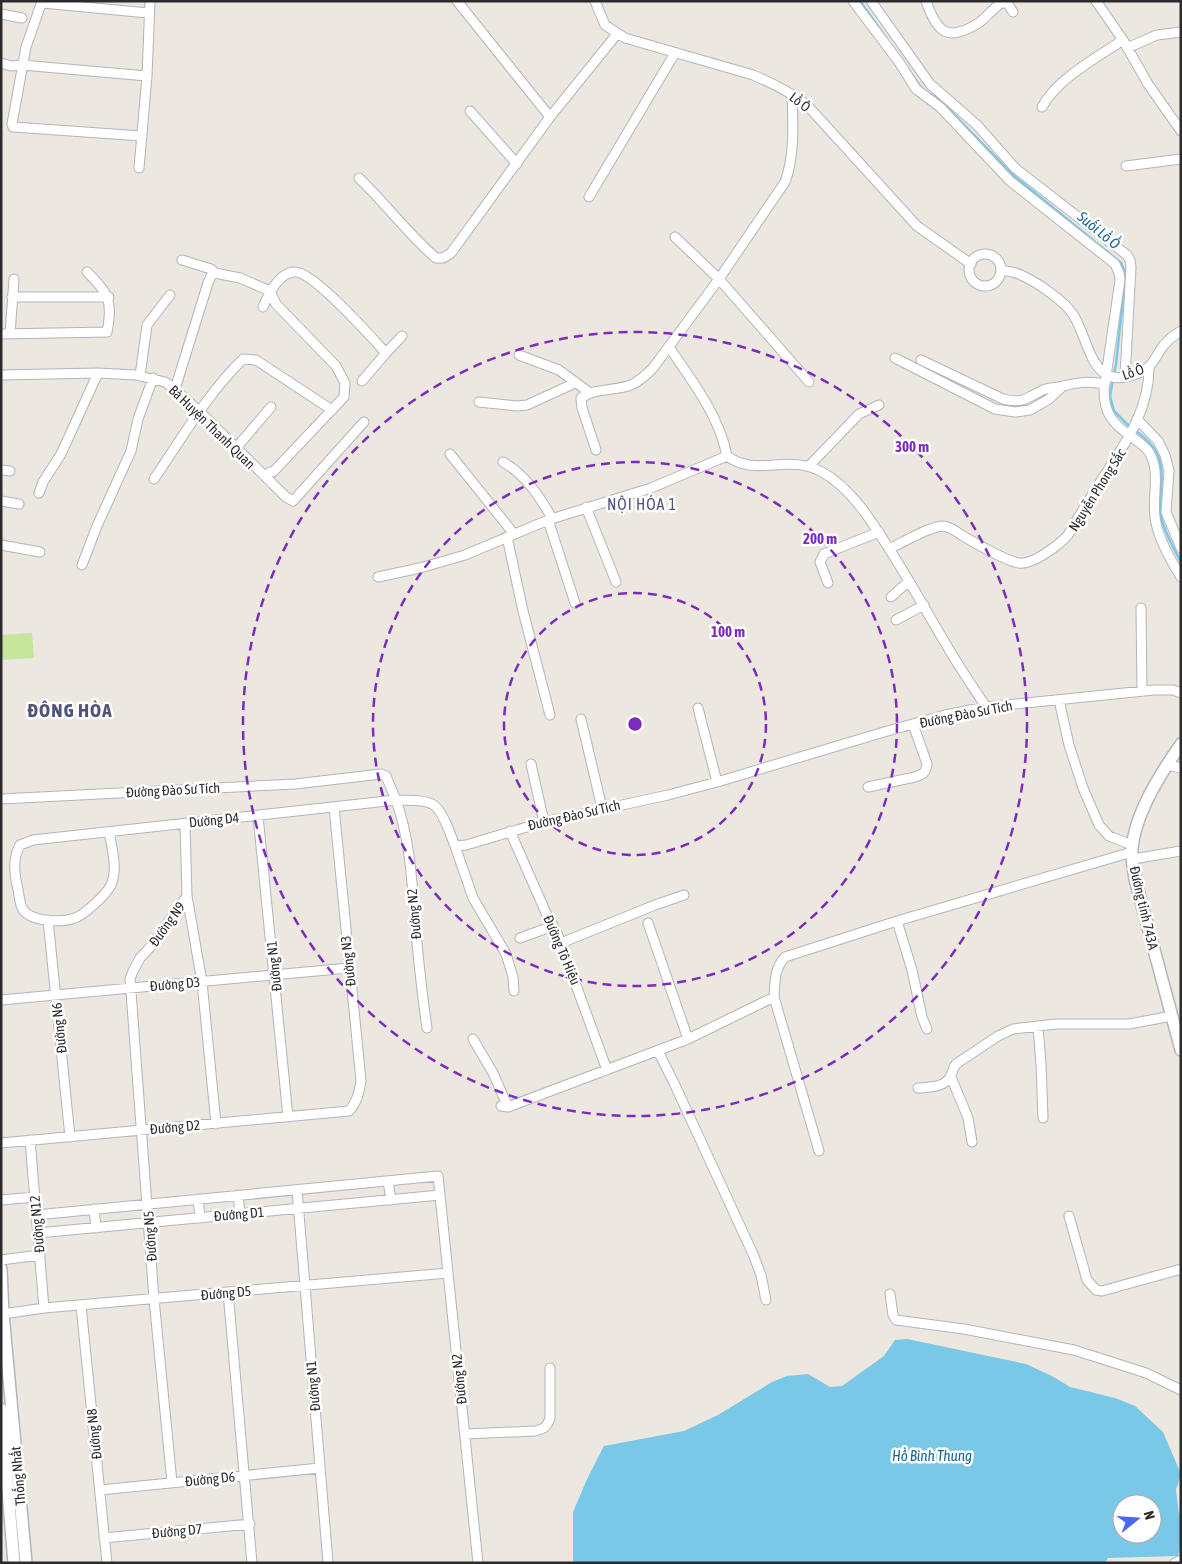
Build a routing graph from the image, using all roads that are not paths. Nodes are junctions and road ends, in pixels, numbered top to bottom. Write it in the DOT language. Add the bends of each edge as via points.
graph roads {
  1 [pos="150,1"];
  2 [pos="457,1"];
  3 [pos="595,1"];
  4 [pos="852,1"];
  5 [pos="871,1"];
  6 [pos="926,1"];
  7 [pos="1096,1"];
  8 [pos="1013,12"];
  9 [pos="148,13"];
  10 [pos="1,14"];
  11 [pos="22,18"];
  12 [pos="884,32"];
  13 [pos="1181,32"];
  14 [pos="617,34"];
  15 [pos="1125,44"];
  16 [pos="675,53"];
  17 [pos="1,63"];
  18 [pos="22,65"];
  19 [pos="147,76"];
  20 [pos="792,94"];
  21 [pos="1042,107"];
  22 [pos="470,111"];
  23 [pos="550,117"];
  24 [pos="1181,131"];
  25 [pos="142,136"];
  26 [pos="1181,159"];
  27 [pos="517,164"];
  28 [pos="1126,166"];
  29 [pos="139,168"];
  30 [pos="359,178"];
  31 [pos="589,197"];
  32 [pos="675,236"];
  33 [pos="182,260"];
  34 [pos="971,264"];
  35 [pos="1001,270"];
  36 [pos="87,272"];
  37 [pos="215,273"];
  38 [pos="14,279"];
  39 [pos="720,279"];
  40 [pos="270,291"];
  41 [pos="170,295"];
  42 [pos="12,296"];
  43 [pos="109,297"];
  44 [pos="263,307"];
  45 [pos="1181,331"];
  46 [pos="5,334"];
  47 [pos="402,336"];
  48 [pos="669,347"];
  49 [pos="386,353"];
  50 [pos="519,355"];
  51 [pos="895,358"];
  52 [pos="921,360"];
  53 [pos="1149,368"];
  54 [pos="98,373"];
  55 [pos="1,375"];
  56 [pos="140,376"];
  57 [pos="1116,376"];
  58 [pos="152,378"];
  59 [pos="362,381"];
  60 [pos="809,382"];
  61 [pos="575,383"];
  62 [pos="1105,384"];
  63 [pos="1063,386"];
  64 [pos="175,389"];
  65 [pos="590,394"];
  66 [pos="479,402"];
  67 [pos="879,405"];
  68 [pos="271,407"];
  69 [pos="332,410"];
  70 [pos="200,412"];
  71 [pos="364,422"];
  72 [pos="1134,427"];
  73 [pos="236,448"];
  74 [pos="596,450"];
  75 [pos="450,454"];
  76 [pos="727,456"];
  77 [pos="503,462"];
  78 [pos="809,466"];
  79 [pos="270,472"];
  80 [pos="154,479"];
  81 [pos="1163,484"];
  82 [pos="39,493"];
  83 [pos="1,501"];
  84 [pos="19,504"];
  85 [pos="586,507"];
  86 [pos="550,519"];
  87 [pos="879,532"];
  88 [pos="510,536"];
  89 [pos="1,546"];
  90 [pos="1181,548"];
  91 [pos="889,549"];
  92 [pos="40,552"];
  93 [pos="82,565"];
  94 [pos="378,577"];
  95 [pos="1181,577"];
  96 [pos="909,580"];
  97 [pos="616,582"];
  98 [pos="828,584"];
  99 [pos="890,597"];
  100 [pos="575,603"];
  101 [pos="924,605"];
  102 [pos="1141,608"];
  103 [pos="896,620"];
  104 [pos="1142,691"];
  105 [pos="1180,692"];
  106 [pos="1058,700"];
  107 [pos="986,707"];
  108 [pos="698,708"];
  109 [pos="550,715"];
  110 [pos="581,719"];
  111 [pos="913,724"];
  112 [pos="1181,744"];
  113 [pos="531,764"];
  114 [pos="1168,765"];
  115 [pos="1181,768"];
  116 [pos="717,782"];
  117 [pos="868,787"];
  118 [pos="1,799"];
  119 [pos="396,800"];
  120 [pos="334,807"];
  121 [pos="602,808"];
  122 [pos="258,816"];
  123 [pos="544,822"];
  124 [pos="185,824"];
  125 [pos="510,831"];
  126 [pos="109,832"];
  127 [pos="455,846"];
  128 [pos="1181,851"];
  129 [pos="1132,852"];
  130 [pos="684,895"];
  131 [pos="187,896"];
  132 [pos="48,920"];
  133 [pos="897,921"];
  134 [pos="648,923"];
  135 [pos="554,926"];
  136 [pos="520,938"];
  137 [pos="561,943"];
  138 [pos="349,968"];
  139 [pos="275,975"];
  140 [pos="202,982"];
  141 [pos="130,989"];
  142 [pos="514,990"];
  143 [pos="55,996"];
  144 [pos="774,997"];
  145 [pos="1,1000"];
  146 [pos="1172,1016"];
  147 [pos="1038,1027"];
  148 [pos="426,1028"];
  149 [pos="927,1029"];
  150 [pos="473,1039"];
  151 [pos="688,1039"];
  152 [pos="1181,1050"];
  153 [pos="658,1051"];
  154 [pos="607,1070"];
  155 [pos="951,1076"];
  156 [pos="918,1088"];
  157 [pos="349,1112"];
  158 [pos="288,1117"];
  159 [pos="1042,1118"];
  160 [pos="216,1124"];
  161 [pos="142,1130"];
  162 [pos="70,1137"];
  163 [pos="30,1140"];
  164 [pos="972,1142"];
  165 [pos="1,1143"];
  166 [pos="820,1151"];
  167 [pos="438,1176"];
  168 [pos="388,1181"];
  169 [pos="297,1190"];
  170 [pos="440,1195"];
  171 [pos="238,1196"];
  172 [pos="35,1197"];
  173 [pos="198,1199"];
  174 [pos="1,1200"];
  175 [pos="391,1200"];
  176 [pos="148,1204"];
  177 [pos="94,1209"];
  178 [pos="298,1209"];
  179 [pos="36,1214"];
  180 [pos="240,1214"];
  181 [pos="1069,1216"];
  182 [pos="200,1218"];
  183 [pos="149,1223"];
  184 [pos="96,1228"];
  185 [pos="38,1233"];
  186 [pos="40,1255"];
  187 [pos="1,1260"];
  188 [pos="1,1269"];
  189 [pos="1181,1269"];
  190 [pos="448,1273"];
  191 [pos="304,1286"];
  192 [pos="228,1292"];
  193 [pos="890,1294"];
  194 [pos="154,1299"];
  195 [pos="766,1300"];
  196 [pos="81,1306"];
  197 [pos="44,1308"];
  198 [pos="2,1314"];
  199 [pos="550,1368"];
  200 [pos="1181,1390"];
  201 [pos="1,1409"];
  202 [pos="465,1434"];
  203 [pos="320,1468"];
  204 [pos="246,1476"];
  205 [pos="172,1483"];
  206 [pos="100,1490"];
  207 [pos="250,1524"];
  208 [pos="104,1538"];
  209 [pos="1181,1560"];
  210 [pos="14,1563"];
  211 [pos="26,1563"];
  212 [pos="107,1563"];
  213 [pos="252,1563"];
  214 [pos="328,1563"];
  215 [pos="478,1563"];
  216 [pos="1175,1563"];
  1 -- 9 [label="street"];
  2 -- 23 [label="street"];
  3 -- 14 [label="street, Lồ Ô" via="605,25"];
  4 -- 12 [label="street"];
  5 -- 12 [label="street"];
  6 -- 8 [label="street" via="935,24 946,33 979,22 1001,3 1007,3"];
  7 -- 15 [label="street"];
  9 -- 18 [label="street" via="43,3"];
  9 -- 19 [label="street"];
  10 -- 11 [label="street"];
  12 -- 57 [label="street" via="916,89 940,107 1010,181 1115,264 1120,280"];
  12 -- 57 [label="street" via="930,84 976,125 1016,168 1127,255 1132,267"];
  13 -- 15 [label="street"];
  14 -- 16 [label="street, Lồ Ô"];
  14 -- 23 [label="street"];
  15 -- 21 [label="street" via="1062,83 1052,91"];
  15 -- 24 [label="street"];
  16 -- 20 [label="street, Lồ Ô" via="753,76"];
  16 -- 31 [label="street"];
  17 -- 18 [label="street"];
  18 -- 19 [label="street"];
  18 -- 25 [label="street" via="13,128"];
  19 -- 25 [label="street"];
  20 -- 34 [label="street, Lồ Ô" via="806,104 917,226"];
  20 -- 39 [label="street" via="789,170"];
  22 -- 27 [label="street"];
  23 -- 27 [label="street"];
  25 -- 29 [label="street"];
  26 -- 28 [label="street"];
  27 -- 30 [label="street" via="451,252 443,258 436,258 428,251"];
  32 -- 39 [label="street"];
  33 -- 37 [label="street"];
  34 -- 35 [label="street, Lồ Ô" via="976,257 986,254 996,259"];
  34 -- 35 [label="street" via="970,276 981,286 996,282"];
  35 -- 57 [label="street, Lồ Ô" via="1022,275 1074,315 1096,367"];
  36 -- 43 [label="street"];
  37 -- 40 [label="street" via="240,278"];
  37 -- 64 [label="street" via="208,283"];
  38 -- 42 [label="street"];
  39 -- 48 [label="street"];
  39 -- 60 [label="street"];
  40 -- 44 [label="street"];
  40 -- 49 [label="street" via="286,274 302,273"];
  40 -- 69 [label="street" via="276,304 336,366 345,382 344,397"];
  41 -- 56 [label="street" via="147,324"];
  42 -- 43 [label="street"];
  42 -- 46 [label="street"];
  43 -- 46 [label="street" via="107,332"];
  45 -- 53 [label="street, Lồ Ô" via="1163,345"];
  47 -- 49 [label="street"];
  48 -- 65 [label="street" via="641,380 629,386"];
  48 -- 76 [label="street" via="706,401 724,441"];
  49 -- 59 [label="street"];
  50 -- 61 [label="street" via="552,366"];
  51 -- 63 [label="street" via="995,409 1030,410 1049,400"];
  52 -- 63 [label="street" via="1003,399 1016,402 1044,389"];
  53 -- 57 [label="street, Lồ Ô"];
  53 -- 72 [label="street, Nguyễn Phong Sắc" via="1149,385"];
  54 -- 55 [label="street, Bà Huyện Thanh Quan"];
  54 -- 56 [label="street, Bà Huyện Thanh Quan"];
  54 -- 82 [label="street" via="65,446"];
  56 -- 58 [label="street, Bà Huyện Thanh Quan"];
  57 -- 62 [label="street"];
  58 -- 64 [label="street, Bà Huyện Thanh Quan"];
  58 -- 93 [label="street" via="136,424 131,451"];
  61 -- 65 [label="street"];
  61 -- 66 [label="street" via="527,405"];
  62 -- 63 [label="street" via="1089,381"];
  62 -- 72 [label="street" via="1104,402 1110,419"];
  64 -- 70 [label="street, Bà Huyện Thanh Quan"];
  65 -- 74 [label="street" via="580,401"];
  67 -- 78 [label="street" via="859,414"];
  68 -- 73 [label="street"];
  69 -- 70 [label="street" via="256,360 247,358 233,368"];
  69 -- 79 [label="street"];
  70 -- 73 [label="street, Bà Huyện Thanh Quan"];
  70 -- 80 [label="street"];
  71 -- 73 [label="street, Bà Huyện Thanh Quan" via="293,501"];
  72 -- 81 [label="street"];
  72 -- 81 [label="street" via="1158,441 1169,471"];
  72 -- 91 [label="street, Nguyễn Phong Sắc" via="1068,536 1034,559 1019,563 943,526"];
  75 -- 88 [label="street"];
  76 -- 78 [label="street" via="746,466 790,463"];
  76 -- 85 [label="street" via="651,488"];
  77 -- 86 [label="street" via="534,488"];
  78 -- 87 [label="street" via="831,478"];
  81 -- 90 [label="street" via="1166,512"];
  81 -- 95 [label="street" via="1154,502 1155,519"];
  83 -- 84 [label="street"];
  85 -- 86 [label="street"];
  85 -- 97 [label="street"];
  86 -- 88 [label="street"];
  86 -- 100 [label="street"];
  87 -- 91 [label="street"];
  87 -- 98 [label="street" via="824,554 820,562"];
  88 -- 94 [label="street" via="465,555"];
  88 -- 109 [label="street" via="522,611"];
  89 -- 92 [label="street"];
  91 -- 96 [label="street"];
  96 -- 99 [label="street"];
  96 -- 101 [label="street"];
  101 -- 103 [label="street"];
  101 -- 107 [label="street"];
  102 -- 104 [label="street"];
  104 -- 105 [label="street, Đường Đào Sư Tích"];
  104 -- 106 [label="street, Đường Đào Sư Tích"];
  106 -- 107 [label="street, Đường Đào Sư Tích"];
  106 -- 129 [label="street" via="1068,745 1098,825"];
  107 -- 111 [label="street, Đường Đào Sư Tích"];
  108 -- 116 [label="street"];
  110 -- 121 [label="street"];
  111 -- 116 [label="street, Đường Đào Sư Tích"];
  111 -- 117 [label="street" via="928,764 927,770 915,777"];
  112 -- 114 [label="main road, Đường tỉnh 743A"];
  113 -- 123 [label="street"];
  114 -- 115 [label="street"];
  114 -- 129 [label="main road, Đường tỉnh 743A" via="1146,804"];
  116 -- 121 [label="street, Đường Đào Sư Tích"];
  118 -- 119 [label="street, Đường Đào Sư Tích" via="295,784 377,773 386,776"];
  119 -- 120 [label="street, Dường D4"];
  119 -- 127 [label="street" via="434,804"];
  119 -- 148 [label="street, Đướng N2" via="409,846"];
  120 -- 122 [label="street, Dường D4"];
  120 -- 138 [label="street, Đường N3"];
  121 -- 123 [label="street, Đường Đào Sư Tích"];
  122 -- 124 [label="street, Dường D4"];
  122 -- 139 [label="street, Đường N1"];
  123 -- 125 [label="street, Đường Đào Sư Tích"];
  124 -- 126 [label="street, Dường D4"];
  124 -- 131 [label="street, Đường N9"];
  125 -- 127 [label="street, Đường Đào Sư Tích"];
  125 -- 135 [label="street, Đường Tô Hiệu"];
  126 -- 132 [label="street" via="114,868 111,884 102,898 75,918"];
  126 -- 132 [label="street, Dường D4" via="32,840 20,845 15,854 14,873 22,908 33,918"];
  127 -- 142 [label="street" via="473,898 506,954"];
  128 -- 129 [label="street"];
  129 -- 133 [label="street"];
  129 -- 146 [label="main road, Đường tỉnh 743A" via="1135,880"];
  130 -- 137 [label="street"];
  131 -- 140 [label="street"];
  131 -- 141 [label="street, Đường N9" via="133,971"];
  132 -- 143 [label="street, Đường N6"];
  133 -- 144 [label="street" via="784,957 775,974"];
  133 -- 149 [label="street"];
  134 -- 151 [label="street"];
  135 -- 136 [label="street"];
  135 -- 137 [label="street, Đường Tô Hiệu"];
  137 -- 154 [label="street, Đường Tô Hiệu"];
  138 -- 139 [label="street, Đường D3"];
  138 -- 157 [label="street, Đường N3" via="361,1081 358,1098"];
  139 -- 140 [label="street, Đường D3"];
  139 -- 158 [label="street, Đường N1"];
  140 -- 141 [label="street, Đường D3"];
  140 -- 160 [label="street"];
  141 -- 143 [label="street, Đường D3"];
  141 -- 161 [label="street, Đường N5"];
  143 -- 145 [label="street, Đường D3"];
  143 -- 162 [label="street, Đường N6"];
  144 -- 151 [label="street"];
  144 -- 166 [label="street"];
  146 -- 147 [label="street" via="1129,1024"];
  146 -- 152 [label="main road, Đường tỉnh 743A"];
  147 -- 155 [label="street" via="1013,1029 998,1036 956,1064"];
  147 -- 159 [label="street"];
  150 -- 154 [label="street" via="493,1073 505,1107"];
  151 -- 153 [label="street"];
  153 -- 154 [label="street"];
  153 -- 195 [label="street" via="754,1254"];
  155 -- 156 [label="street" via="945,1083"];
  155 -- 164 [label="street" via="968,1118"];
  157 -- 158 [label="street, Đường D2"];
  158 -- 160 [label="street, Đường D2"];
  160 -- 161 [label="street, Đường D2"];
  161 -- 162 [label="street, Đường D2"];
  161 -- 176 [label="street, Đường N5"];
  162 -- 163 [label="street, Đường D2"];
  163 -- 165 [label="street, Đường D2"];
  163 -- 172 [label="street, Đường N12"];
  167 -- 168 [label="street, Đướng D1"];
  167 -- 170 [label="street, Đướng N2"];
  168 -- 169 [label="street, Đướng D1"];
  168 -- 175 [label="street"];
  169 -- 171 [label="street, Đướng D1"];
  169 -- 178 [label="street"];
  170 -- 175 [label="street, Đướng D1"];
  170 -- 190 [label="street, Đướng N2"];
  171 -- 173 [label="street, Đướng D1"];
  171 -- 180 [label="street"];
  172 -- 174 [label="street"];
  172 -- 179 [label="street, Đường N12"];
  173 -- 176 [label="street, Đướng D1"];
  173 -- 182 [label="street"];
  175 -- 178 [label="street, Đướng D1"];
  176 -- 177 [label="street, Đướng D1"];
  176 -- 183 [label="street, Đường N5"];
  177 -- 179 [label="street, Đướng D1"];
  177 -- 184 [label="street"];
  178 -- 180 [label="street, Đướng D1"];
  178 -- 191 [label="street, Đướng N1"];
  179 -- 185 [label="street, Đường N12"];
  180 -- 182 [label="street, Đướng D1"];
  181 -- 189 [label="street" via="1087,1280 1096,1290"];
  182 -- 183 [label="street, Đướng D1"];
  183 -- 184 [label="street, Đướng D1"];
  183 -- 194 [label="street, Đường N5"];
  184 -- 185 [label="street, Đướng D1"];
  185 -- 186 [label="street, Đường N12"];
  186 -- 187 [label="street"];
  186 -- 197 [label="street, Đường N12"];
  188 -- 198 [label="main road, Thống Nhất"];
  190 -- 191 [label="street, Đướng D5"];
  190 -- 202 [label="street, Đướng N2"];
  191 -- 192 [label="street, Đướng D5"];
  191 -- 203 [label="street, Đướng N1"];
  192 -- 194 [label="street, Đướng D5"];
  192 -- 204 [label="street"];
  193 -- 200 [label="street" via="896,1320 1074,1350 1146,1373"];
  194 -- 196 [label="street, Đướng D5"];
  194 -- 205 [label="street, Đường N5"];
  196 -- 197 [label="street, Đướng D5"];
  196 -- 206 [label="street, Đướng N8"];
  197 -- 198 [label="street, Đướng D5"];
  198 -- 211 [label="main road, Thống Nhất"];
  199 -- 202 [label="street" via="550,1418 544,1429"];
  201 -- 210 [label="main road, Thống Nhất"];
  202 -- 215 [label="street, Đướng N2"];
  203 -- 204 [label="street, Đường D6"];
  203 -- 214 [label="street, Đướng N1"];
  204 -- 205 [label="street, Đường D6"];
  204 -- 207 [label="street"];
  205 -- 206 [label="street, Đường D6"];
  206 -- 208 [label="street, Đướng N8"];
  207 -- 208 [label="street, Đường D7"];
  207 -- 213 [label="street"];
  208 -- 212 [label="street, Đướng N8"];
  209 -- 216 [label="street"];
}
